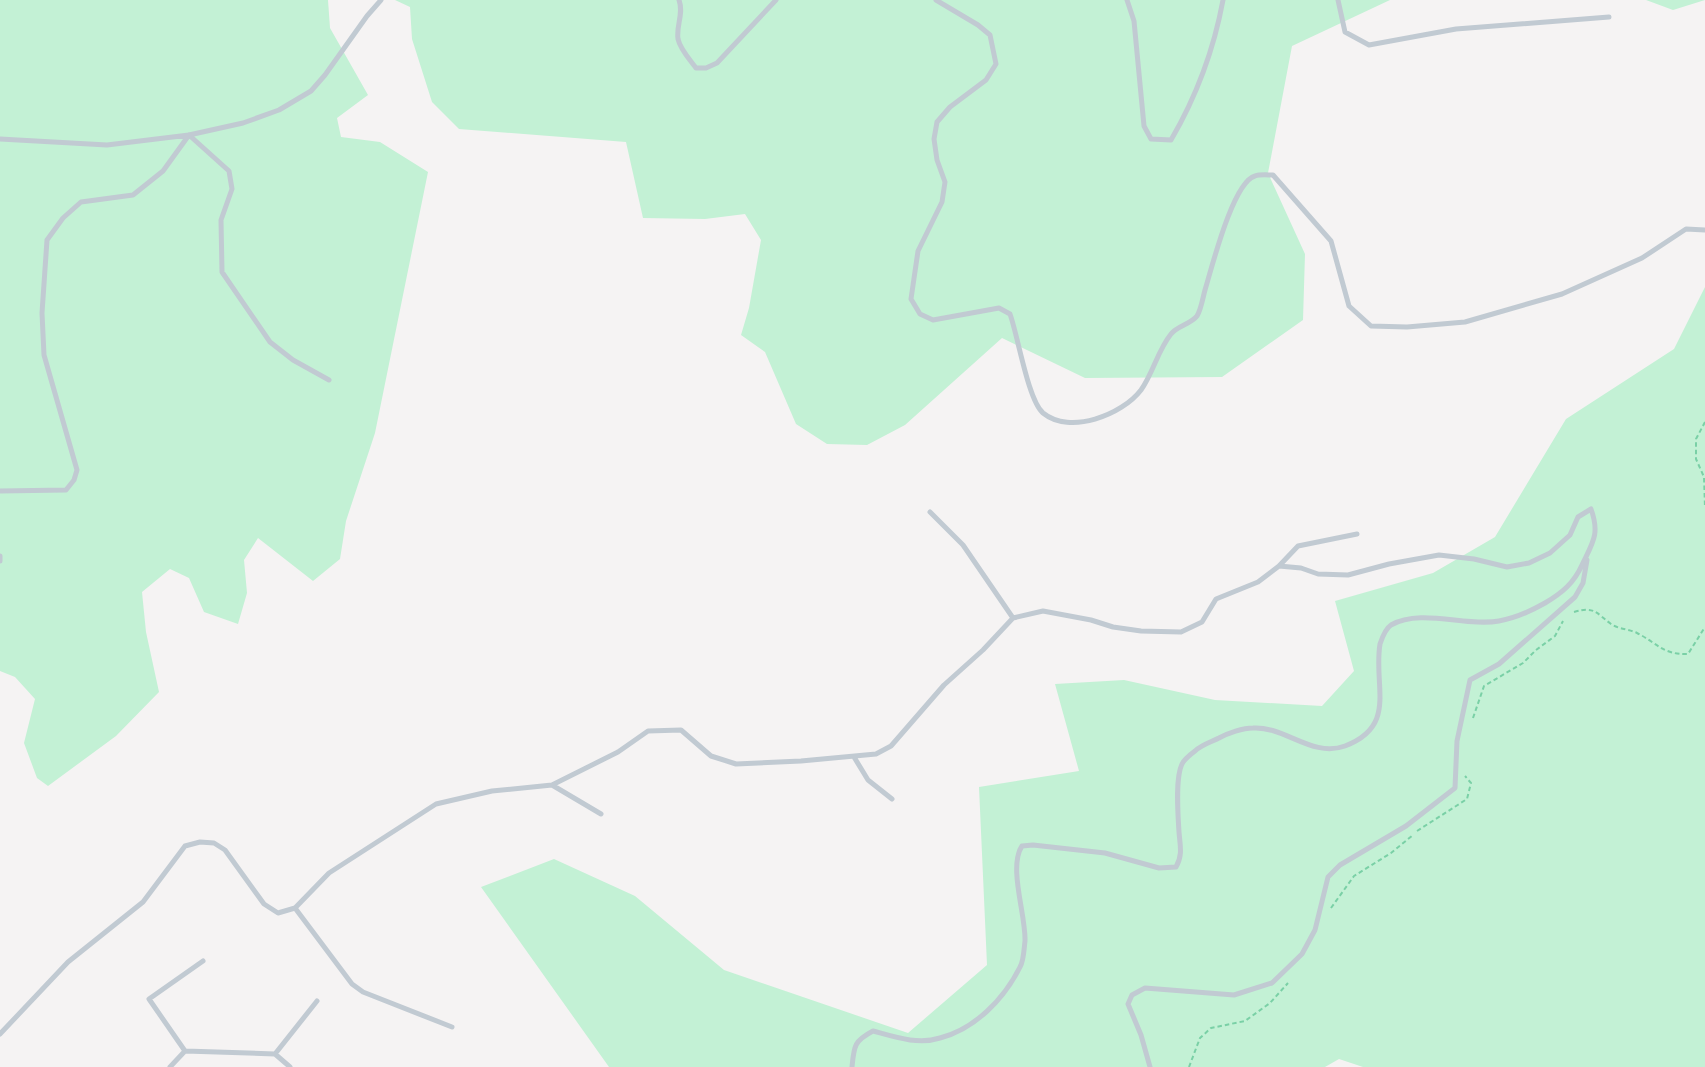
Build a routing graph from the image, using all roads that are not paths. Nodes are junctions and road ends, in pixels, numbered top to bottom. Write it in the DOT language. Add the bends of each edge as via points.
graph roads {
  1 [pos="381,0"];
  2 [pos="679,0"];
  3 [pos="776,0"];
  4 [pos="936,0"];
  5 [pos="1128,0"];
  6 [pos="1223,0"];
  7 [pos="1338,0"];
  8 [pos="1609,17"];
  9 [pos="189,135"];
  10 [pos="0,139"];
  11 [pos="1705,230"];
  12 [pos="329,380"];
  13 [pos="0,491"];
  14 [pos="930,512"];
  15 [pos="1357,534"];
  16 [pos="1588,553"];
  17 [pos="0,556"];
  18 [pos="0,561"];
  19 [pos="1279,566"];
  20 [pos="1013,618"];
  21 [pos="854,757"];
  22 [pos="552,785"];
  23 [pos="892,799"];
  24 [pos="601,814"];
  25 [pos="295,908"];
  26 [pos="203,961"];
  27 [pos="317,1001"];
  28 [pos="452,1027"];
  29 [pos="0,1034"];
  30 [pos="185,1051"];
  31 [pos="275,1054"];
  32 [pos="170,1067"];
  33 [pos="290,1067"];
  34 [pos="852,1067"];
  35 [pos="1150,1067"];
  1 -- 9 [label="lane" via="311,91 279,110 243,123"];
  2 -- 3 [label="lane" via="682,8 678,40 696,68 717,63"];
  4 -- 11 [label="lane" via="990,35 996,64 986,80 950,107 938,123 934,139 945,182 942,202 918,251 911,298 920,314 933,320 999,308 1010,314 1032,392 1042,412 1061,422 1075,423 1102,416 1123,406 1141,390 1172,333 1197,316 1234,200 1244,183 1254,176 1273,175 1331,241 1349,306 1371,326 1465,322 1562,294 1642,258 1686,229"];
  5 -- 6 [label="lane" via="1134,21 1144,126 1151,139 1171,140 1203,71"];
  7 -- 8 [label="lane" via="1345,32 1369,45 1456,29"];
  9 -- 10 [label="lane" via="107,145"];
  9 -- 12 [label="lane" via="229,171 232,189 221,220 222,272 270,342"];
  9 -- 13 [label="lane" via="163,171 133,195 81,202 47,240 42,313 44,356 77,470 66,490"];
  14 -- 20 [label="lane" via="963,545"];
  15 -- 19 [label="lane" via="1298,546"];
  16 -- 19 [label="lane" via="1597,532 1591,509 1578,517 1570,535 1550,553 1529,563 1507,567 1439,555 1348,575"];
  16 -- 34 [label="lane" via="1563,593 1526,614 1498,622 1421,617 1390,626 1382,637 1378,661 1381,707 1366,736 1343,747 1322,749 1253,728 1226,734 1196,749 1182,764 1179,775 1181,858 1176,867 1146,866 1106,853 1022,846 1016,866 1025,939 1022,965 1005,990 986,1013 939,1039 913,1041 873,1031 858,1039"];
  16 -- 35 [label="lane" via="1583,583 1575,597 1499,664 1470,680 1457,741 1455,788 1328,877 1315,930 1302,954 1272,983 1234,995 1145,988 1132,995 1128,1004"];
  17 -- 18 [label="lane"];
  19 -- 20 [label="lane" via="1258,582 1216,599 1202,622 1181,632 1113,627 1043,611"];
  20 -- 21 [label="lane" via="944,686 891,746 876,754"];
  21 -- 22 [label="lane" via="736,764 711,756 681,730 648,731 618,752"];
  21 -- 23 [label="lane" via="868,780"];
  22 -- 24 [label="lane"];
  22 -- 25 [label="lane" via="492,791 436,804 329,873"];
  25 -- 28 [label="lane" via="352,984 363,992"];
  25 -- 29 [label="lane" via="278,913 264,904 225,850 214,843 185,846 143,902 68,962"];
  26 -- 30 [label="lane" via="149,999"];
  27 -- 31 [label="lane"];
  30 -- 31 [label="lane"];
  30 -- 32 [label="lane"];
  31 -- 33 [label="lane"];
}
